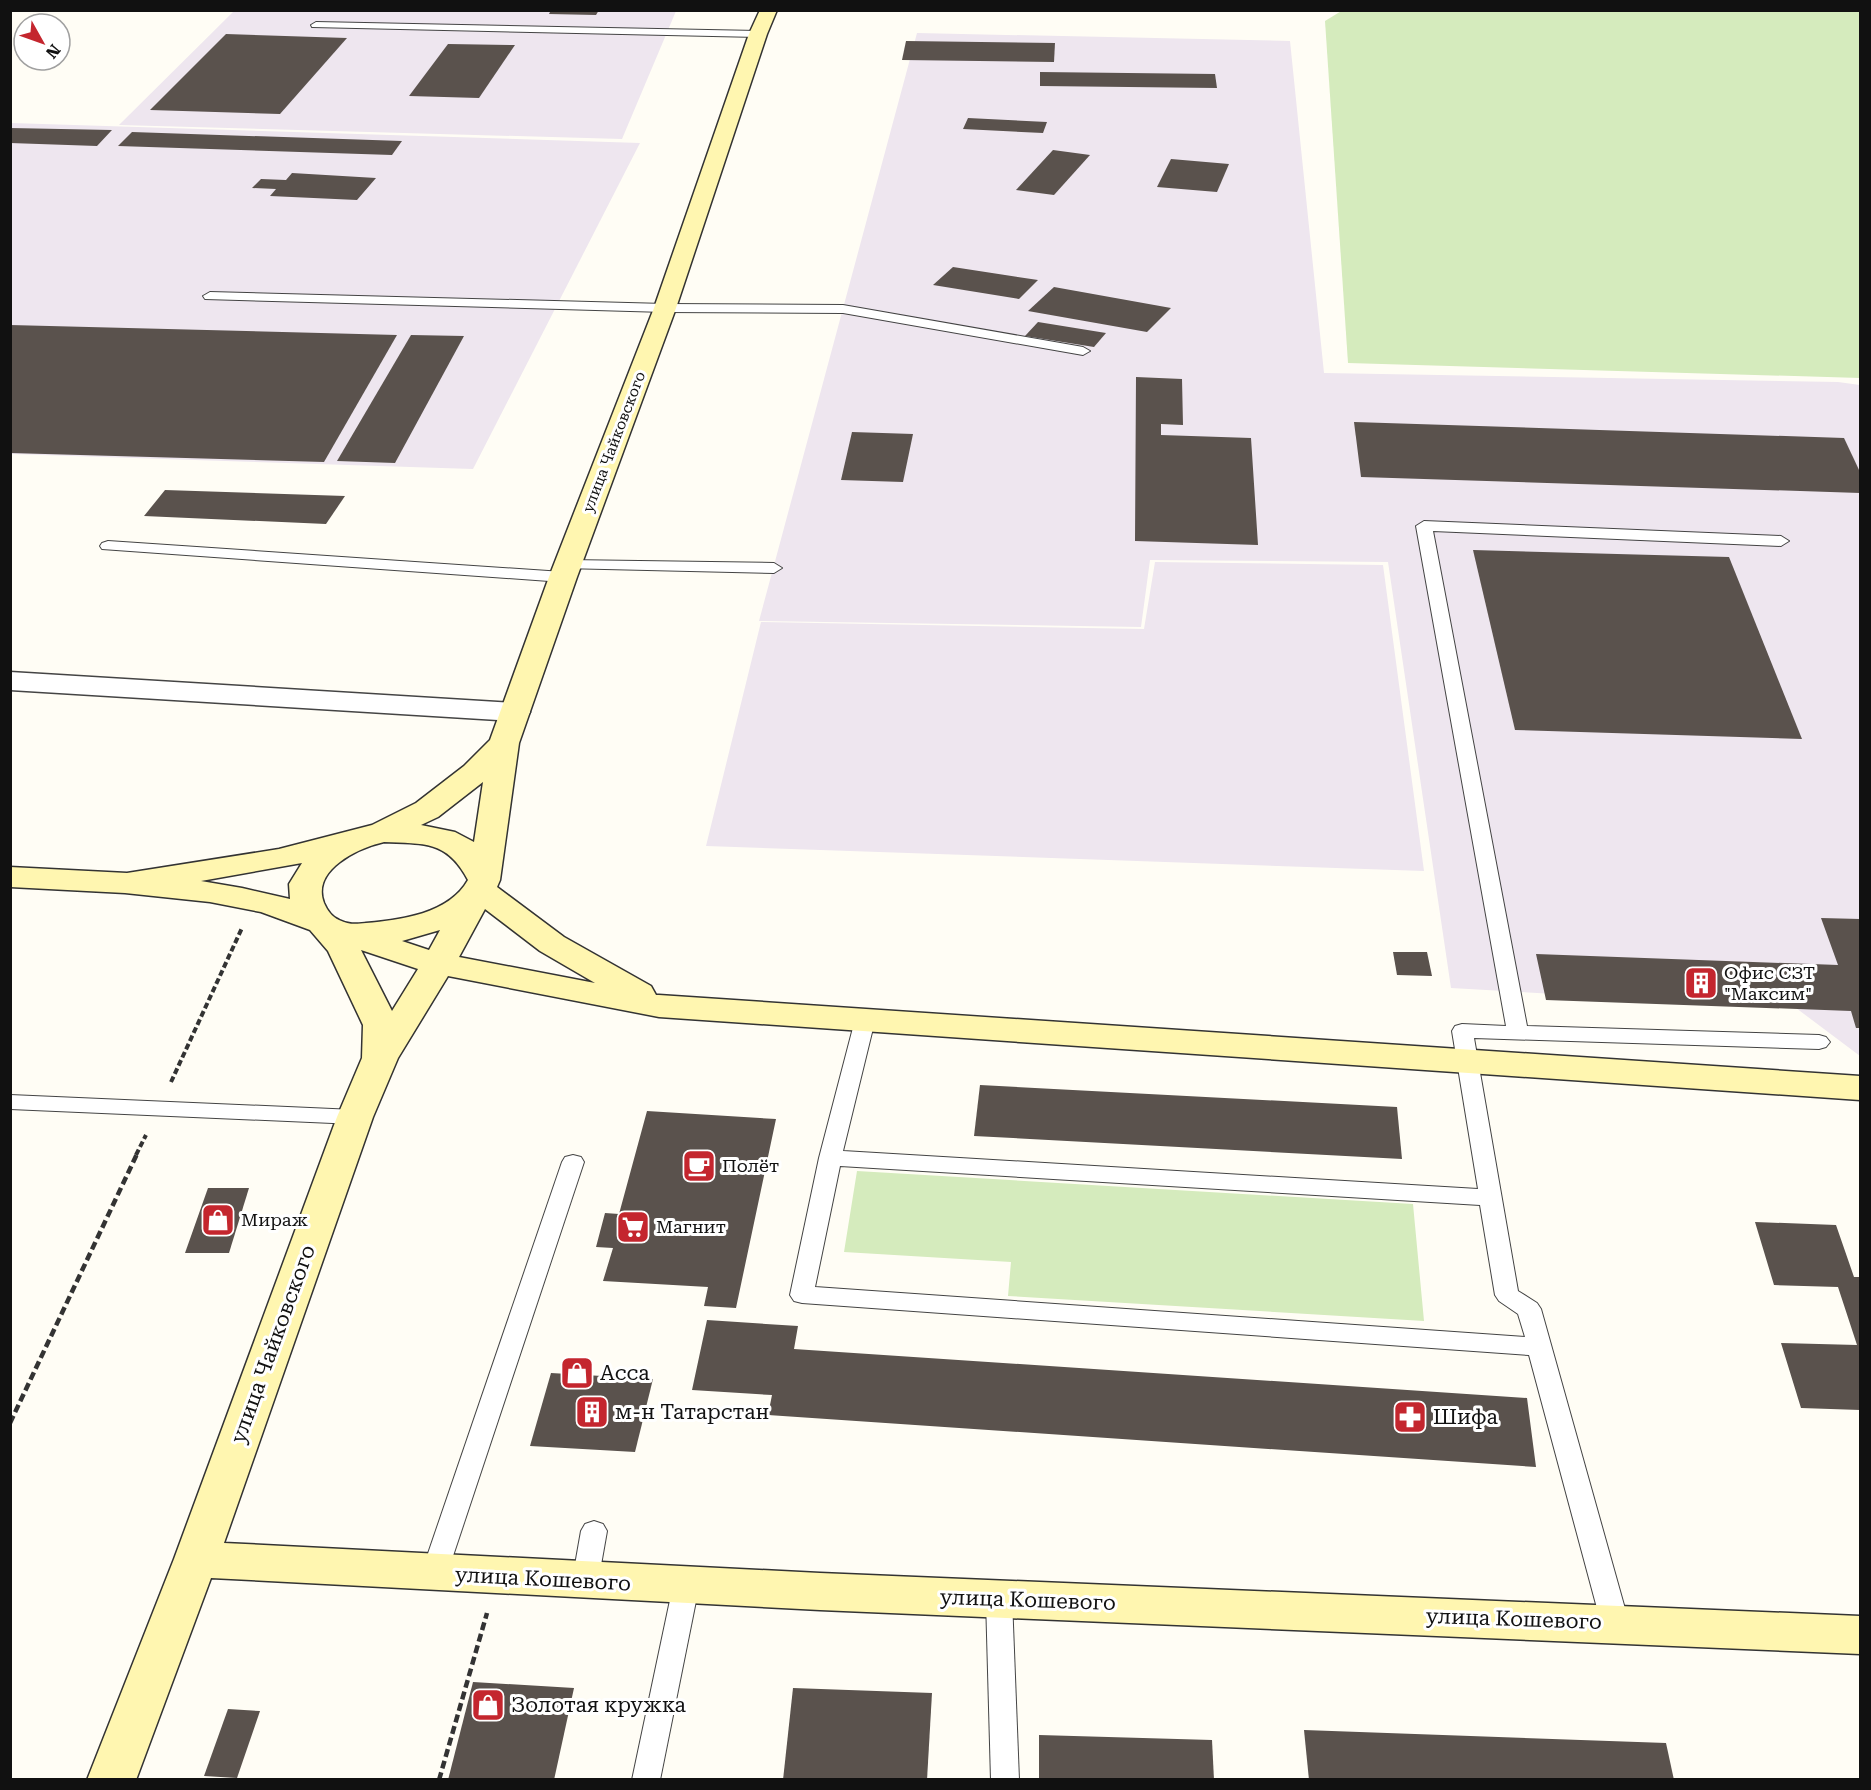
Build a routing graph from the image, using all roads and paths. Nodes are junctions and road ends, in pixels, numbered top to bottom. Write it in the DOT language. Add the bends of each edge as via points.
graph roads {
  1 [pos="769,10"];
  2 [pos="316,25"];
  3 [pos="759,34"];
  4 [pos="210,296"];
  5 [pos="665,308"];
  6 [pos="1083,351"];
  7 [pos="1781,541"];
  8 [pos="108,546"];
  9 [pos="774,568"];
  10 [pos="566,571"];
  11 [pos="10,681"];
  12 [pos="515,712"];
  13 [pos="504,743"];
  14 [pos="369,837"];
  15 [pos="10,877"];
  16 [pos="131,882"];
  17 [pos="482,885"];
  18 [pos="323,924"];
  19 [pos="438,964"];
  20 [pos="659,1006"];
  21 [pos="865,1020"];
  22 [pos="1518,1033"];
  23 [pos="1819,1042"];
  24 [pos="380,1058"];
  25 [pos="1468,1061"];
  26 [pos="1860,1088"];
  27 [pos="10,1102"];
  28 [pos="355,1117"];
  29 [pos="830,1158"];
  30 [pos="573,1162"];
  31 [pos="1491,1198"];
  32 [pos="1539,1347"];
  33 [pos="594,1531"];
  34 [pos="196,1559"];
  35 [pos="434,1574"];
  36 [pos="497,1578"];
  37 [pos="585,1582"];
  38 [pos="686,1586"];
  39 [pos="999,1599"];
  40 [pos="1615,1623"];
  41 [pos="1860,1635"];
  42 [pos="111,1779"];
  43 [pos="439,1779"];
  44 [pos="646,1779"];
  45 [pos="1005,1779"];
  1 -- 3 [label="main road, улица Чайковского"];
  2 -- 3 [label="lane"];
  3 -- 5 [label="main road, улица Чайковского"];
  4 -- 5 [label="lane"];
  5 -- 6 [label="lane" via="843,309"];
  5 -- 10 [label="main road, улица Чайковского"];
  7 -- 22 [label="lane" via="1424,526"];
  8 -- 10 [label="lane"];
  9 -- 10 [label="lane"];
  10 -- 12 [label="main road, улица Чайковского"];
  11 -- 12 [label="street"];
  12 -- 13 [label="main road, улица Чайковского"];
  13 -- 14 [label="main road" via="427,810"];
  13 -- 17 [label="main road, улица Чайковского"];
  14 -- 16 [label="main road" via="222,869"];
  14 -- 17 [label="main road" via="439,838 460,846 473,859"];
  14 -- 18 [label="main road" via="316,865 306,882 304,898"];
  15 -- 16 [label="main road"];
  16 -- 18 [label="main road" via="247,897 296,910"];
  17 -- 18 [label="main road" via="460,907 411,930 353,932"];
  17 -- 19 [label="main road, улица Чайковского"];
  17 -- 20 [label="main road" via="552,944"];
  18 -- 19 [label="main road"];
  18 -- 24 [label="main road" via="344,949 381,1025"];
  19 -- 20 [label="main road"];
  19 -- 24 [label="main road, улица Чайковского"];
  20 -- 21 [label="main road"];
  21 -- 25 [label="main road"];
  21 -- 29 [label="lane"];
  22 -- 23 [label="lane"];
  22 -- 25 [label="lane" via="1462,1031"];
  24 -- 28 [label="main road, улица Чайковского"];
  25 -- 26 [label="main road"];
  25 -- 31 [label="lane"];
  27 -- 28 [label="lane"];
  28 -- 34 [label="main road, улица Чайковского"];
  29 -- 31 [label="lane"];
  29 -- 32 [label="lane" via="802,1295"];
  30 -- 35 [label="lane"];
  31 -- 32 [label="lane" via="1508,1295 1529,1309"];
  32 -- 40 [label="lane"];
  33 -- 37 [label="lane"];
  34 -- 35 [label="main road, улица Кошевого"];
  34 -- 42 [label="main road, улица Чайковского"];
  35 -- 36 [label="main road, улица Кошевого"];
  36 -- 37 [label="main road, улица Кошевого"];
  36 -- 43 [label="path"];
  37 -- 38 [label="main road, улица Кошевого"];
  38 -- 39 [label="main road, улица Кошевого"];
  38 -- 44 [label="lane"];
  39 -- 40 [label="main road, улица Кошевого"];
  39 -- 45 [label="lane"];
  40 -- 41 [label="main road, улица Кошевого"];
}
